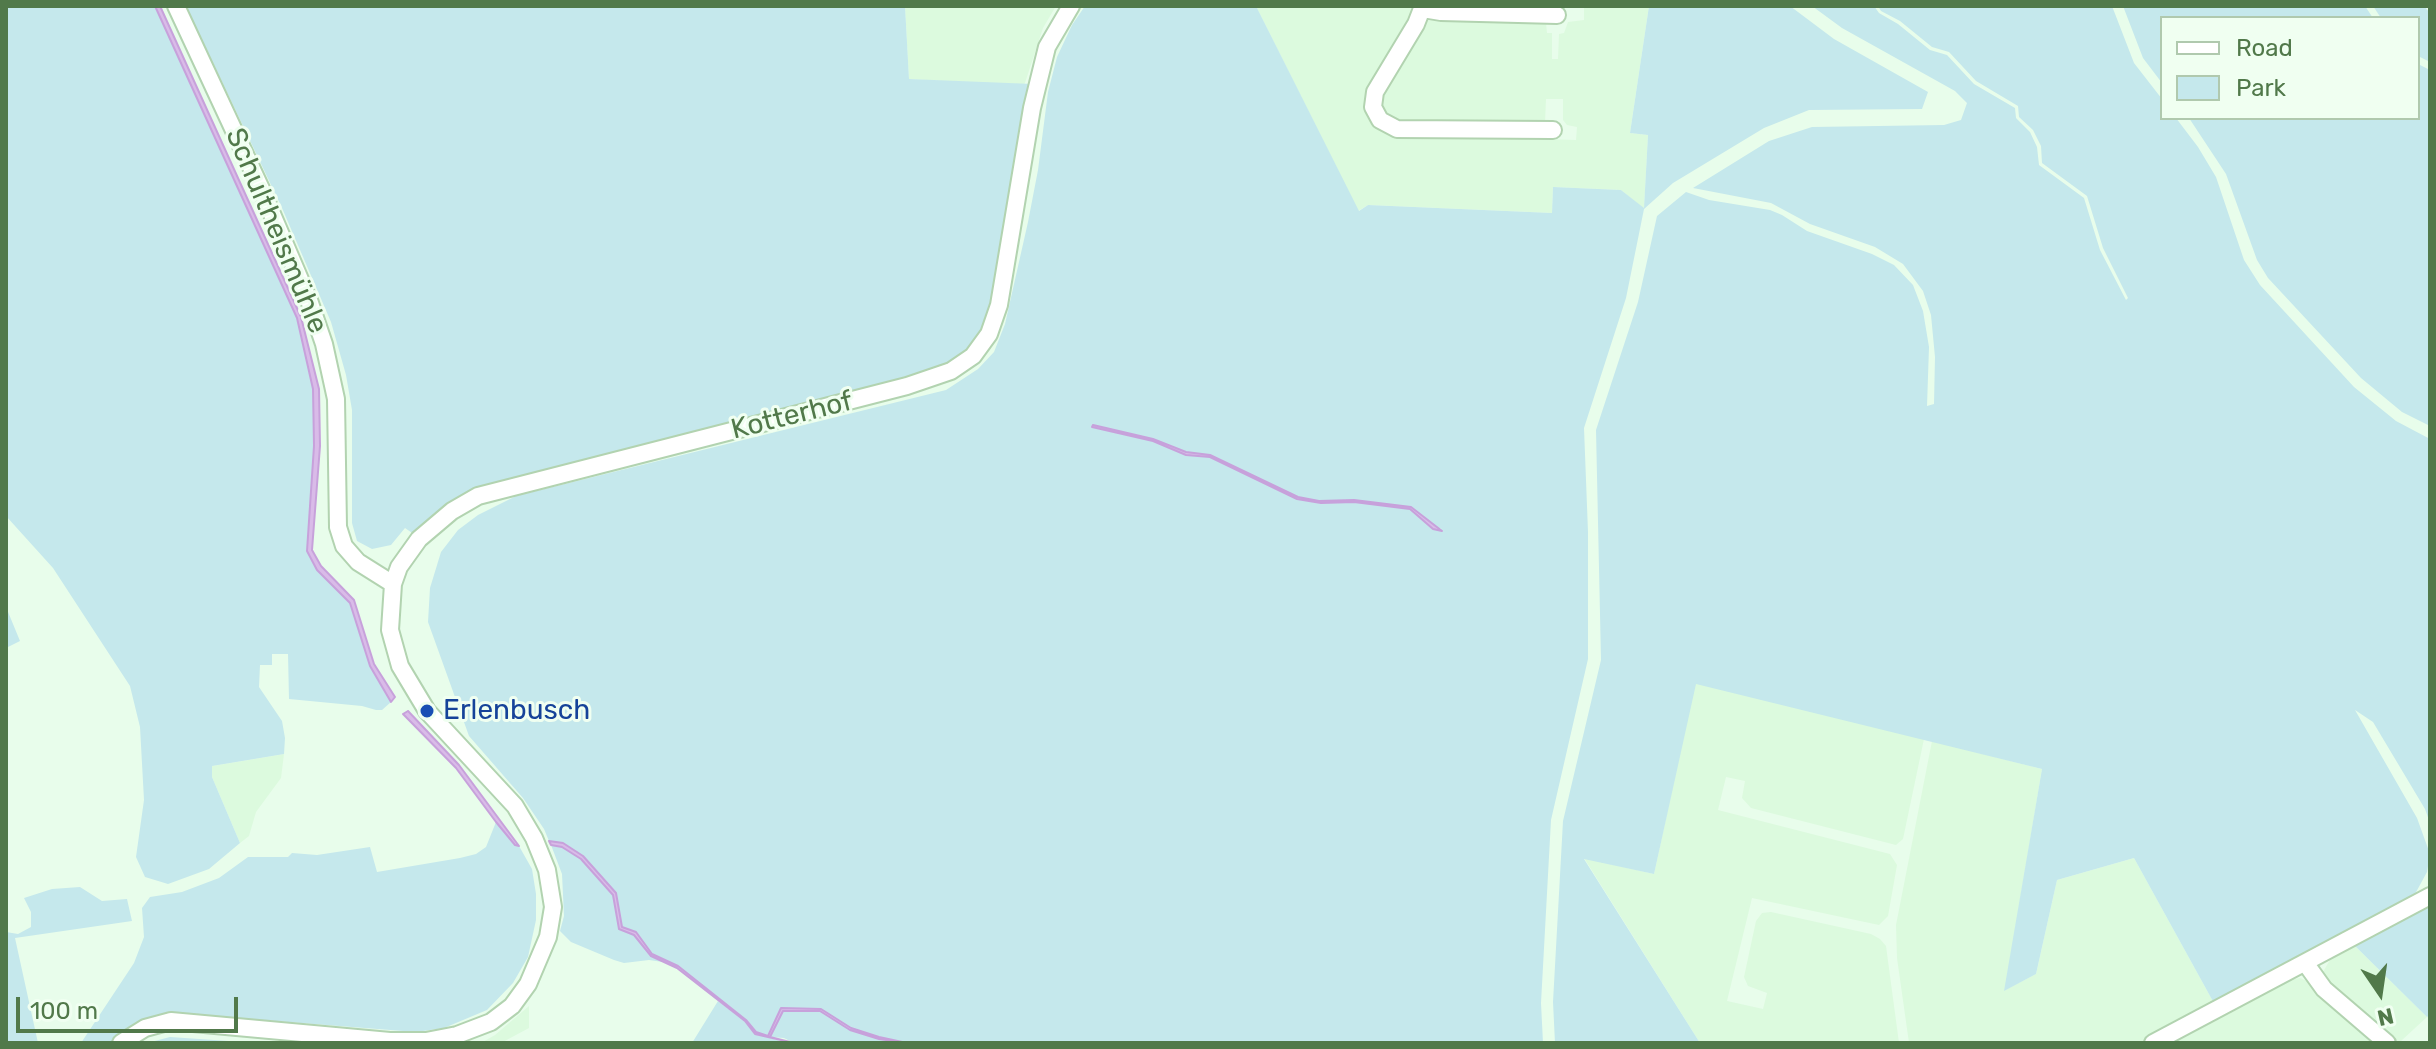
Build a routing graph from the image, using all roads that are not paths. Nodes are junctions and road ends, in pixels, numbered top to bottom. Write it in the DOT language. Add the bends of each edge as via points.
graph roads {
  1 [pos="176,6"];
  2 [pos="1071,6"];
  3 [pos="1423,7"];
  4 [pos="1557,15"];
  5 [pos="1553,130"];
  6 [pos="393,584"];
  7 [pos="2430,896"];
  8 [pos="2306,964"];
  9 [pos="121,1043"];
  10 [pos="2153,1043"];
  11 [pos="2387,1043"];
  1 -- 6 [label="street, Schultheismühle" via="263,193 324,344 336,399 338,527 344,546 358,562"];
  2 -- 6 [label="street, Kotterhof" via="1047,47 999,305 989,334 973,356 951,371 907,386 478,496 419,539"];
  3 -- 4 [label="street"];
  3 -- 5 [label="street" via="1375,92 1373,107 1380,120 1397,129"];
  6 -- 9 [label="street" via="390,630 400,666 427,711 515,806 547,870 553,907 548,937 528,984 491,1022 426,1041 171,1021 145,1028"];
  7 -- 8 [label="street"];
  8 -- 10 [label="street"];
  8 -- 11 [label="street" via="2324,989"];
}
